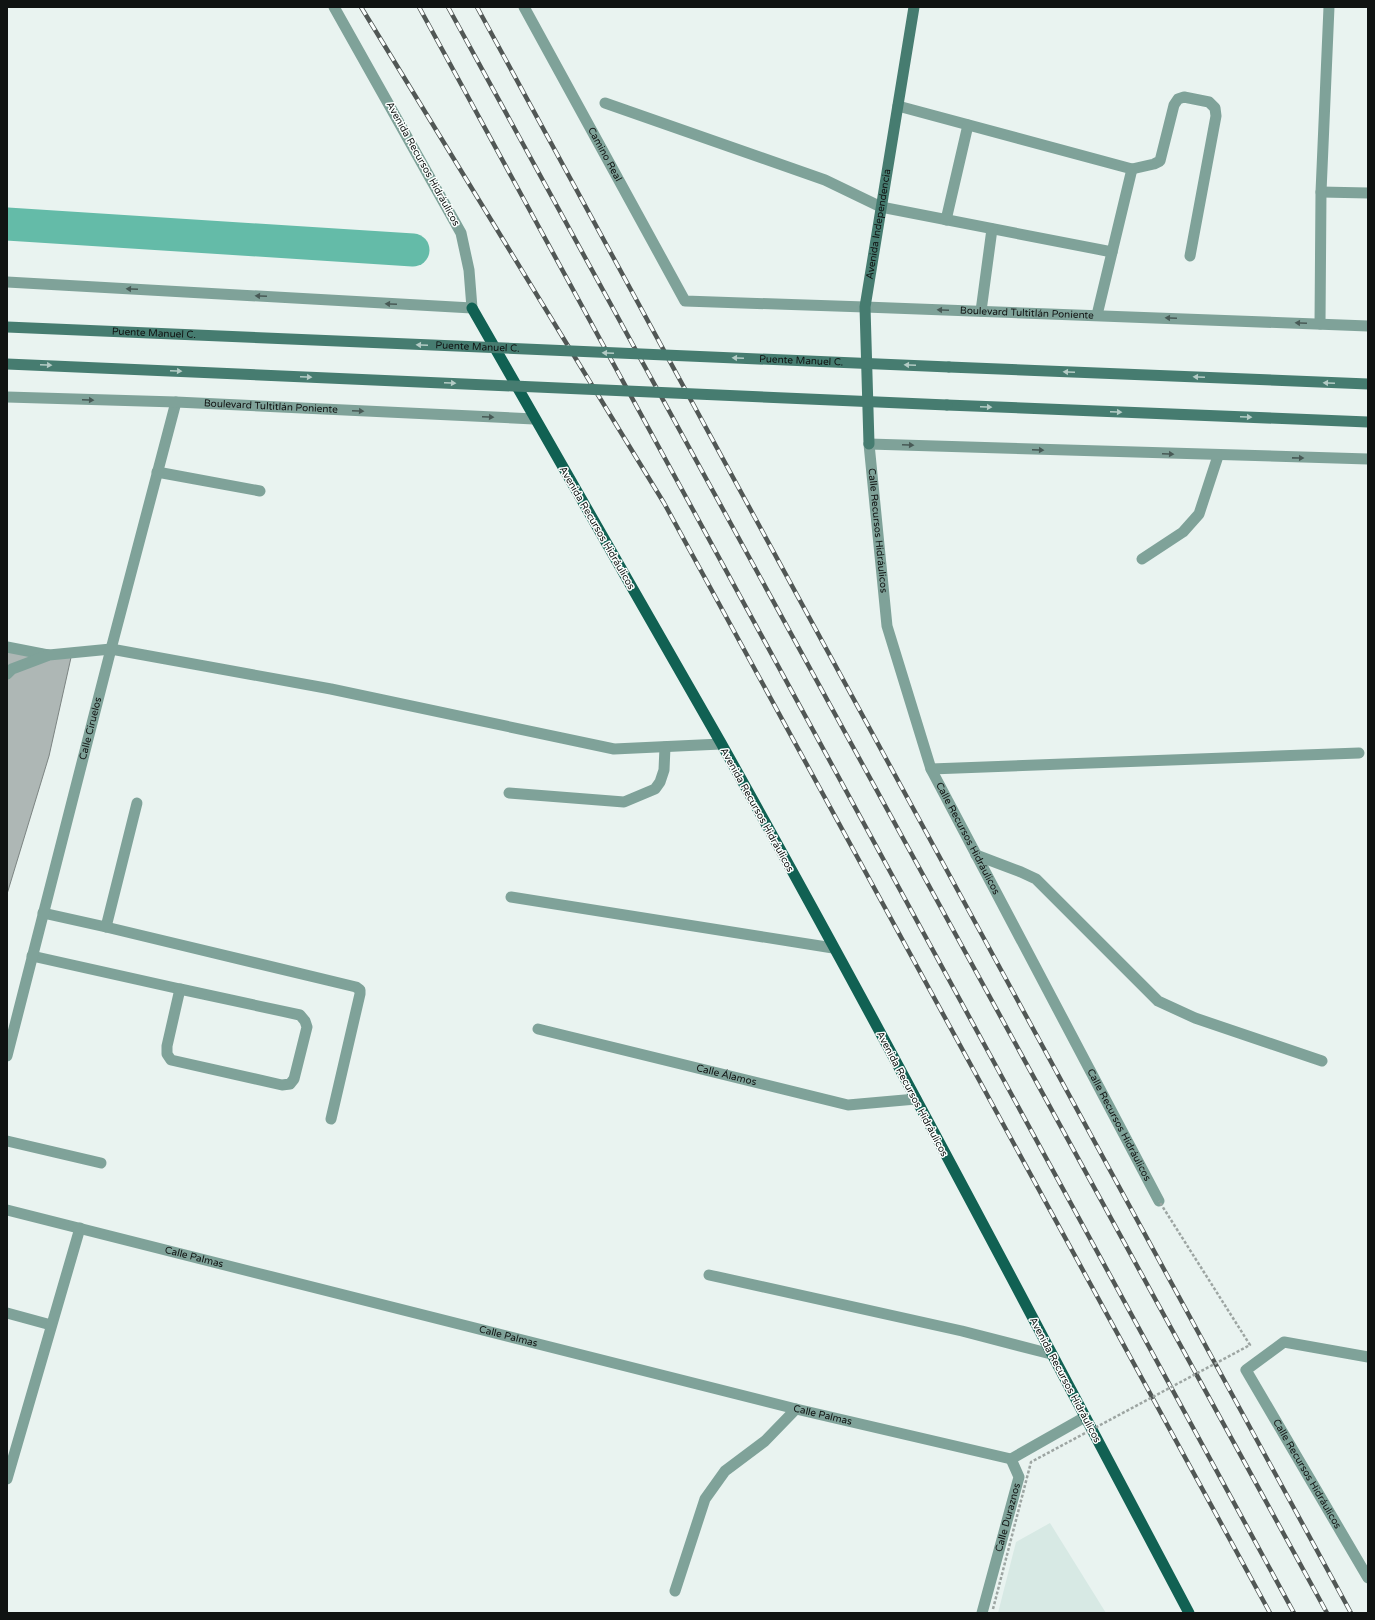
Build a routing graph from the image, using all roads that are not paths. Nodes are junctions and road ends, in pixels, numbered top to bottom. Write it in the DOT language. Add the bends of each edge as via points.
graph roads {
  1 [pos="334,7"];
  2 [pos="524,7"];
  3 [pos="914,7"];
  4 [pos="1329,7"];
  5 [pos="605,103"];
  6 [pos="898,106"];
  7 [pos="968,125"];
  8 [pos="1132,169"];
  9 [pos="1321,192"];
  10 [pos="1368,193"];
  11 [pos="881,207"];
  12 [pos="946,220"];
  13 [pos="992,229"];
  14 [pos="1112,252"];
  15 [pos="1190,256"];
  16 [pos="7,282"];
  17 [pos="685,301"];
  18 [pos="865,307"];
  19 [pos="472,308"];
  20 [pos="981,311"];
  21 [pos="1097,315"];
  22 [pos="1320,324"];
  23 [pos="1368,326"];
  24 [pos="7,327"];
  25 [pos="7,364"];
  26 [pos="1368,384"];
  27 [pos="7,397"];
  28 [pos="176,402"];
  29 [pos="534,419"];
  30 [pos="1368,422"];
  31 [pos="869,444"];
  32 [pos="1218,456"];
  33 [pos="1368,460"];
  34 [pos="157,472"];
  35 [pos="260,491"];
  36 [pos="1142,559"];
  37 [pos="7,647"];
  38 [pos="111,649"];
  39 [pos="49,655"];
  40 [pos="7,674"];
  41 [pos="721,744"];
  42 [pos="665,746"];
  43 [pos="1359,753"];
  44 [pos="931,769"];
  45 [pos="509,793"];
  46 [pos="136,804"];
  47 [pos="976,855"];
  48 [pos="511,897"];
  49 [pos="43,914"];
  50 [pos="106,927"];
  51 [pos="833,948"];
  52 [pos="32,956"];
  53 [pos="180,989"];
  54 [pos="538,1029"];
  55 [pos="7,1056"];
  56 [pos="1322,1061"];
  57 [pos="916,1099"];
  58 [pos="331,1119"];
  59 [pos="7,1141"];
  60 [pos="101,1163"];
  61 [pos="1159,1201"];
  62 [pos="7,1210"];
  63 [pos="80,1228"];
  64 [pos="709,1275"];
  65 [pos="7,1313"];
  66 [pos="51,1325"];
  67 [pos="1051,1354"];
  68 [pos="1368,1357"];
  69 [pos="796,1408"];
  70 [pos="1085,1417"];
  71 [pos="1011,1459"];
  72 [pos="7,1479"];
  73 [pos="1368,1578"];
  74 [pos="675,1591"];
  75 [pos="982,1613"];
  76 [pos="1189,1613"];
  1 -- 19 [label="street, Avenida Recursos Hidráulicos" via="461,233 470,270"];
  2 -- 17 [label="street, Camino Real"];
  3 -- 6 [label="main road, Avenida Independencia"];
  4 -- 9 [label="street"];
  5 -- 11 [label="street" via="825,180"];
  6 -- 7 [label="street"];
  6 -- 11 [label="main road, Avenida Independencia"];
  7 -- 8 [label="street"];
  7 -- 12 [label="street"];
  8 -- 14 [label="street"];
  8 -- 15 [label="street" via="1160,161 1174,105 1178,100 1184,97 1209,102 1215,108 1216,116"];
  9 -- 10 [label="street"];
  9 -- 22 [label="street"];
  11 -- 12 [label="street"];
  11 -- 18 [label="main road, Avenida Independencia"];
  12 -- 13 [label="street"];
  13 -- 14 [label="street"];
  13 -- 20 [label="street"];
  14 -- 21 [label="street"];
  19 -- 16 [label="street, one-way"];
  17 -- 18 [label="street, Boulevard Tultitlán Poniente"];
  20 -- 18 [label="street, Boulevard Tultitlán Poniente, one-way"];
  18 -- 31 [label="main road, Avenida Independencia"];
  19 -- 29 [label="main road, Avenida Recursos Hidráulicos"];
  20 -- 21 [label="street, Boulevard Tultitlán Poniente"];
  22 -- 21 [label="street, Boulevard Tultitlán Poniente, one-way"];
  22 -- 23 [label="street, Boulevard Tultitlán Poniente"];
  26 -- 24 [label="main road, Puente Manuel C., one-way, bridge"];
  25 -- 30 [label="main road, one-way, bridge"];
  27 -- 28 [label="street, Boulevard Tultitlán Poniente, one-way"];
  28 -- 29 [label="street, Boulevard Tultitlán Poniente, one-way"];
  28 -- 34 [label="street, Calle Ciruelos"];
  29 -- 41 [label="main road, Avenida Recursos Hidráulicos"];
  31 -- 32 [label="street, one-way"];
  31 -- 44 [label="street, Calle Recursos Hidráulicos" via="887,626"];
  32 -- 33 [label="street, one-way"];
  32 -- 36 [label="street" via="1199,514 1183,532"];
  34 -- 35 [label="street"];
  34 -- 38 [label="street, Calle Ciruelos"];
  37 -- 39 [label="street"];
  38 -- 39 [label="street"];
  38 -- 42 [label="street" via="331,690 614,749"];
  38 -- 49 [label="street, Calle Ciruelos"];
  39 -- 40 [label="street"];
  41 -- 42 [label="street"];
  41 -- 51 [label="main road, Avenida Recursos Hidráulicos"];
  42 -- 45 [label="street" via="664,770 655,789 624,802"];
  43 -- 44 [label="street"];
  44 -- 47 [label="street, Calle Recursos Hidráulicos"];
  46 -- 50 [label="street"];
  47 -- 56 [label="street" via="1036,879 1158,1001 1194,1018"];
  47 -- 61 [label="street, Calle Recursos Hidráulicos"];
  48 -- 51 [label="street"];
  49 -- 50 [label="street"];
  49 -- 52 [label="street, Calle Ciruelos"];
  50 -- 58 [label="street" via="360,990"];
  51 -- 57 [label="main road, Avenida Recursos Hidráulicos"];
  52 -- 53 [label="street"];
  52 -- 55 [label="street, Calle Ciruelos"];
  53 -- 53 [label="street" via="300,1015 307,1027 294,1079 290,1084 282,1085 171,1060 167,1054 167,1046"];
  54 -- 57 [label="street, Calle Álamos" via="848,1104"];
  57 -- 67 [label="main road, Avenida Recursos Hidráulicos"];
  59 -- 60 [label="street"];
  62 -- 63 [label="street, Calle Palmas"];
  63 -- 66 [label="street"];
  63 -- 69 [label="street, Calle Palmas"];
  64 -- 67 [label="street" via="962,1331"];
  65 -- 66 [label="street"];
  66 -- 72 [label="street"];
  67 -- 70 [label="main road, Avenida Recursos Hidráulicos"];
  68 -- 73 [label="street, Calle Recursos Hidráulicos" via="1284,1342 1246,1370"];
  69 -- 71 [label="street, Calle Palmas"];
  69 -- 74 [label="street" via="765,1441 724,1471 705,1499"];
  70 -- 71 [label="street"];
  70 -- 76 [label="main road, Avenida Recursos Hidráulicos"];
  71 -- 75 [label="street, Calle Duraznos" via="1019,1477"];
}
